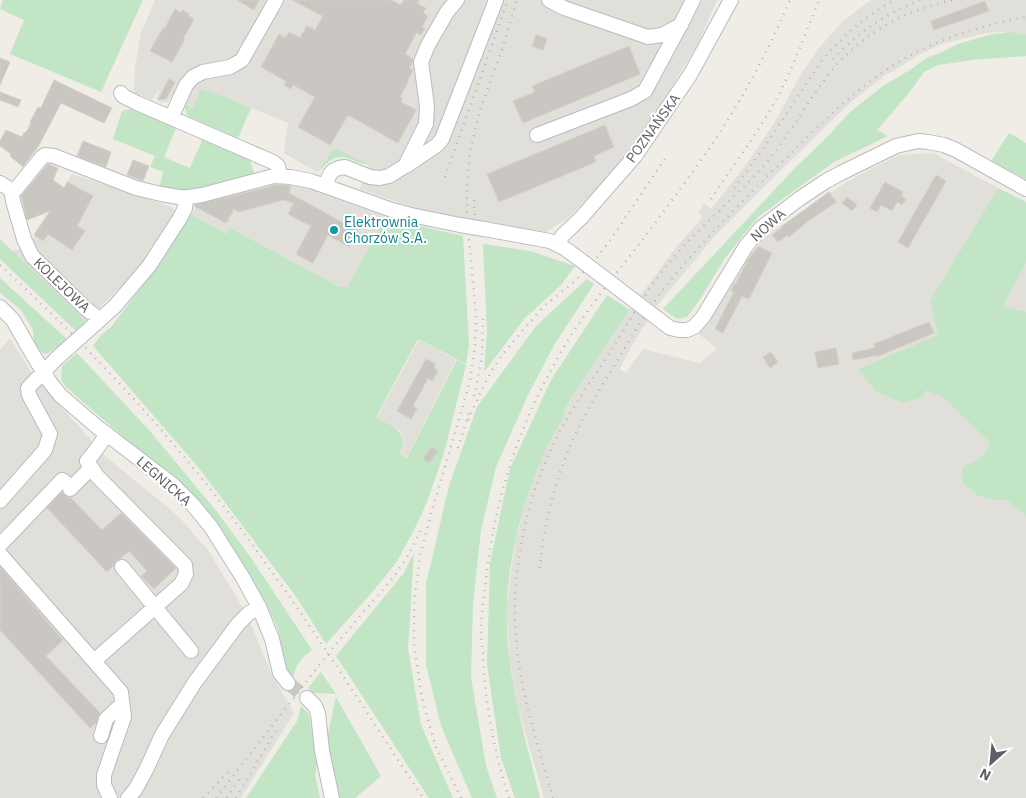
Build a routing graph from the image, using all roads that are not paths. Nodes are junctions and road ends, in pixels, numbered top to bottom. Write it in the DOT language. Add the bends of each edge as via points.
graph roads {
  1 [pos="276,0"];
  2 [pos="457,0"];
  3 [pos="496,0"];
  4 [pos="549,0"];
  5 [pos="693,0"];
  6 [pos="731,0"];
  7 [pos="681,24"];
  8 [pos="648,37"];
  9 [pos="660,65"];
  10 [pos="121,93"];
  11 [pos="170,118"];
  12 [pos="537,135"];
  13 [pos="405,166"];
  14 [pos="280,176"];
  15 [pos="324,186"];
  16 [pos="5,187"];
  17 [pos="1026,189"];
  18 [pos="186,197"];
  19 [pos="557,244"];
  20 [pos="0,308"];
  21 [pos="97,322"];
  22 [pos="43,372"];
  23 [pos="107,434"];
  24 [pos="91,468"];
  25 [pos="0,501"];
  26 [pos="0,552"];
  27 [pos="122,567"];
  28 [pos="155,607"];
  29 [pos="259,607"];
  30 [pos="190,651"];
  31 [pos="94,661"];
  32 [pos="288,684"];
  33 [pos="307,698"];
  34 [pos="122,704"];
  35 [pos="101,736"];
  36 [pos="110,798"];
  37 [pos="128,798"];
  38 [pos="332,798"];
  1 -- 11 [label="street" via="243,58 230,67 193,76"];
  2 -- 13 [label="street" via="442,20 421,62 428,106 426,124"];
  3 -- 13 [label="street" via="442,140"];
  4 -- 8 [label="street"];
  5 -- 7 [label="street"];
  6 -- 19 [label="street, POZNAŃSKA" via="690,75 635,156"];
  7 -- 8 [label="street" via="662,35"];
  7 -- 9 [label="street"];
  8 -- 9 [label="street" via="658,50"];
  9 -- 12 [label="street" via="645,91 631,99"];
  10 -- 11 [label="street"];
  11 -- 14 [label="street" via="273,162 278,166"];
  13 -- 15 [label="street" via="380,178 339,168 330,174"];
  14 -- 15 [label="street"];
  14 -- 18 [label="street"];
  15 -- 19 [label="street, bridge" via="411,215"];
  16 -- 18 [label="street" via="16,189 42,157 48,155 136,188"];
  16 -- 21 [label="street, KOLEJOWA" via="32,256"];
  17 -- 19 [label="street, NOWA, bridge" via="944,145 918,142 896,146 826,181 761,228 746,246 699,323 687,330 670,328"];
  18 -- 21 [label="street" via="180,218 149,266"];
  20 -- 22 [label="street, LEGNICKA" via="14,320"];
  21 -- 22 [label="street, bridge"];
  22 -- 23 [label="street, LEGNICKA" via="64,399"];
  22 -- 25 [label="street" via="28,388 50,434 45,450"];
  23 -- 24 [label="street" via="87,461"];
  23 -- 29 [label="street, LEGNICKA" via="172,484 193,505 225,548"];
  24 -- 26 [label="street" via="71,488 62,480"];
  24 -- 28 [label="street" via="185,565 186,574 180,584"];
  26 -- 31 [label="street"];
  27 -- 28 [label="street"];
  28 -- 30 [label="street"];
  28 -- 31 [label="street"];
  29 -- 32 [label="street, LEGNICKA" via="280,673"];
  29 -- 37 [label="street" via="238,624 195,682"];
  31 -- 34 [label="street" via="120,692"];
  33 -- 38 [label="street" via="318,713"];
  34 -- 35 [label="street" via="106,719"];
  34 -- 36 [label="street" via="124,716 104,775 104,785"];
}
